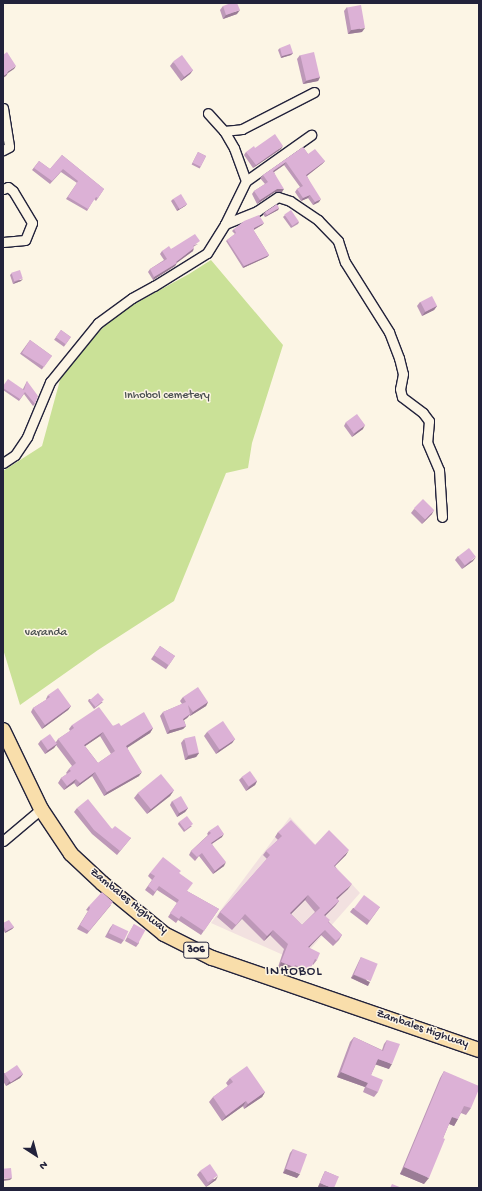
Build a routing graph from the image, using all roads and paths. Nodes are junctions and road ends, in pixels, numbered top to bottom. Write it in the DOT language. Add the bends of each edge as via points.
graph roads {
  1 [pos="314,92"];
  2 [pos="3,108"];
  3 [pos="208,114"];
  4 [pos="224,131"];
  5 [pos="311,135"];
  6 [pos="3,150"];
  7 [pos="246,181"];
  8 [pos="3,189"];
  9 [pos="225,224"];
  10 [pos="3,242"];
  11 [pos="3,463"];
  12 [pos="442,517"];
  13 [pos="3,730"];
  14 [pos="41,810"];
  15 [pos="3,840"];
  16 [pos="479,1050"];
  1 -- 4 [label="street" via="242,129"];
  2 -- 6 [label="street" via="9,147"];
  3 -- 4 [label="street"];
  4 -- 7 [label="street" via="234,148"];
  5 -- 7 [label="street"];
  7 -- 9 [label="street"];
  8 -- 10 [label="street" via="8,187 13,191 32,222 25,240"];
  9 -- 11 [label="street" via="207,253 132,298 98,323 50,382 27,437 15,455"];
  9 -- 12 [label="street" via="257,211 278,197 290,201 318,220 338,241 345,262 389,332 403,374 400,389 402,397 423,413 429,422 427,442 439,470"];
  13 -- 14 [label="main road, Zambales Highway / 306"];
  14 -- 15 [label="street"];
  14 -- 16 [label="main road, Zambales Highway / 306" via="71,854 102,884 164,934 212,958"];
}
